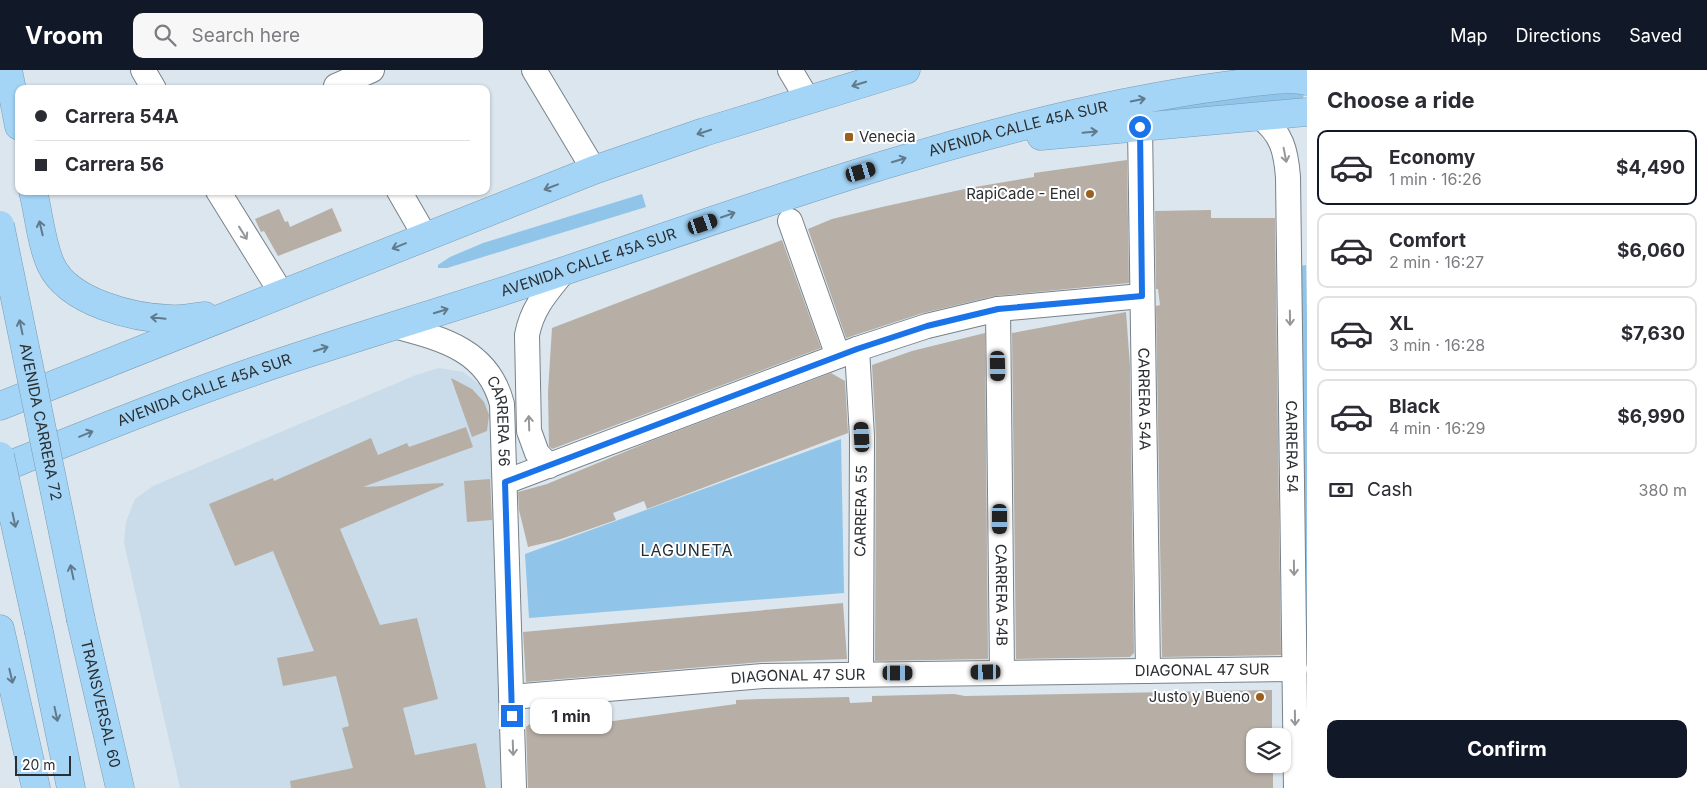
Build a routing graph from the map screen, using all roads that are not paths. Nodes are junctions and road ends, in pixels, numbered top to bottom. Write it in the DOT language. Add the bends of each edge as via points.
graph roads {
  1 [pos="8,70"];
  2 [pos="143,70"];
  3 [pos="372,70"];
  4 [pos="534,70"];
  5 [pos="790,70"];
  6 [pos="906,70"];
  7 [pos="334,81"];
  8 [pos="1307,81"];
  9 [pos="152,85"];
  10 [pos="808,100"];
  11 [pos="15,106"];
  12 [pos="1307,112"];
  13 [pos="1259,116"];
  14 [pos="1140,127"];
  15 [pos="955,144"];
  16 [pos="594,170"];
  17 [pos="34,195"];
  18 [pos="220,195"];
  19 [pos="401,195"];
  20 [pos="790,221"];
  21 [pos="0,225"];
  22 [pos="426,236"];
  23 [pos="564,271"];
  24 [pos="282,294"];
  25 [pos="1142,296"];
  26 [pos="998,309"];
  27 [pos="242,311"];
  28 [pos="394,326"];
  29 [pos="848,353"];
  30 [pos="0,406"];
  31 [pos="0,456"];
  32 [pos="549,466"];
  33 [pos="0,469"];
  34 [pos="505,482"];
  35 [pos="1300,527"];
  36 [pos="81,620"];
  37 [pos="0,628"];
  38 [pos="1295,669"];
  39 [pos="1148,671"];
  40 [pos="1002,672"];
  41 [pos="861,674"];
  42 [pos="512,697"];
  43 [pos="36,788"];
  44 [pos="71,788"];
  45 [pos="120,788"];
  46 [pos="514,788"];
  47 [pos="1296,788"];
  1 -- 11 [label="highway"];
  2 -- 9 [label="street"];
  3 -- 7 [label="street"];
  4 -- 16 [label="street"];
  5 -- 10 [label="street"];
  6 -- 10 [label="highway, one-way"];
  15 -- 8 [label="highway, AVENIDA CALLE 45A SUR, one-way" via="1065,116 1168,95 1257,82"];
  10 -- 16 [label="highway, one-way"];
  12 -- 13 [label="highway"];
  13 -- 14 [label="highway"];
  13 -- 35 [label="street, CARRERA 54, one-way" via="1282,140 1286,155"];
  15 -- 14 [label="highway, one-way"];
  14 -- 25 [label="street, CARRERA 54A"];
  23 -- 15 [label="highway, AVENIDA CALLE 45A SUR, one-way" via="842,177"];
  16 -- 22 [label="highway, one-way"];
  27 -- 17 [label="highway, one-way" via="174,320 158,319 88,299 71,289 52,266"];
  18 -- 24 [label="street, one-way"];
  19 -- 22 [label="street"];
  20 -- 29 [label="street, CARRERA 55"];
  36 -- 21 [label="highway, AVENIDA CARRERA 72, one-way, bridge"];
  22 -- 24 [label="highway, one-way"];
  28 -- 23 [label="highway, AVENIDA CALLE 45A SUR, one-way"];
  32 -- 23 [label="street, CARRERA 56, one-way" via="536,453 529,431 527,335 536,306"];
  24 -- 27 [label="highway"];
  25 -- 26 [label="street"];
  25 -- 39 [label="street, CARRERA 54A"];
  26 -- 29 [label="street" via="927,326"];
  26 -- 40 [label="street, CARRERA 54B"];
  27 -- 30 [label="highway"];
  33 -- 28 [label="highway, AVENIDA CALLE 45A SUR, one-way" via="166,403"];
  28 -- 34 [label="street, CARRERA 56" via="457,346 472,356 493,379 502,404"];
  29 -- 32 [label="street"];
  29 -- 41 [label="street, CARRERA 55" via="862,437"];
  31 -- 44 [label="highway, one-way, bridge"];
  32 -- 34 [label="street"];
  34 -- 42 [label="street, CARRERA 56"];
  35 -- 38 [label="street, CARRERA 54, one-way"];
  36 -- 45 [label="highway, TRANSVERSAL 60"];
  37 -- 43 [label="highway, one-way"];
  38 -- 39 [label="street, DIAGONAL 47 SUR"];
  38 -- 47 [label="street, CARRERA 54, one-way"];
  39 -- 40 [label="street, DIAGONAL 47 SUR"];
  40 -- 41 [label="street, DIAGONAL 47 SUR"];
  41 -- 42 [label="street, DIAGONAL 47 SUR" via="721,678"];
  42 -- 46 [label="street, CARRERA 56, one-way"];
}
